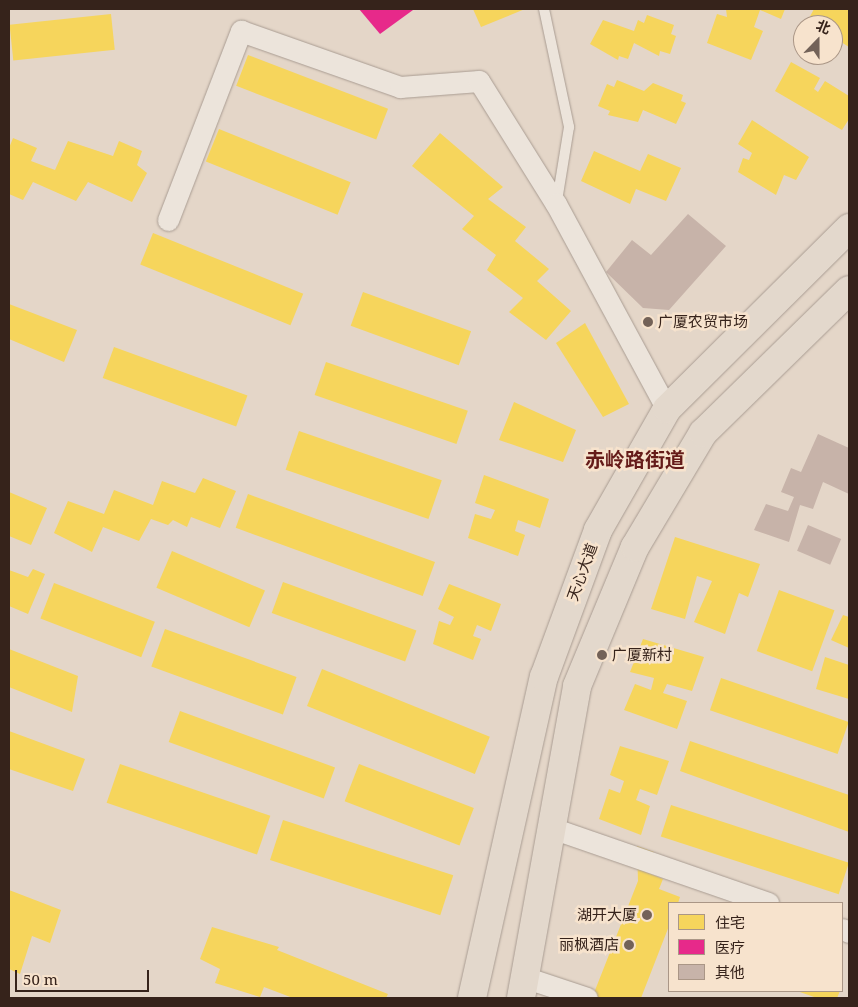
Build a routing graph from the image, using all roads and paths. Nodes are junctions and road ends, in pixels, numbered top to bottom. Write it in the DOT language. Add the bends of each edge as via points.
graph roads {
  1 [pos="544,9"];
  2 [pos="556,204"];
  3 [pos="168,220"];
  4 [pos="849,228"];
  5 [pos="849,290"];
  6 [pos="667,409"];
  7 [pos="549,827"];
  8 [pos="765,902"];
  9 [pos="524,988"];
  10 [pos="472,998"];
  11 [pos="587,998"];
  1 -- 2 [label="lane" via="569,127"];
  2 -- 3 [label="street" via="480,81 400,87 241,31"];
  2 -- 6 [label="street"];
  4 -- 6 [label="main road, 天心大道"];
  5 -- 7 [label="main road" via="703,433 635,547 577,686"];
  6 -- 10 [label="main road, 天心大道" via="598,530 544,677"];
  7 -- 8 [label="street"];
  7 -- 9 [label="main road"];
  9 -- 11 [label="street"];
}
